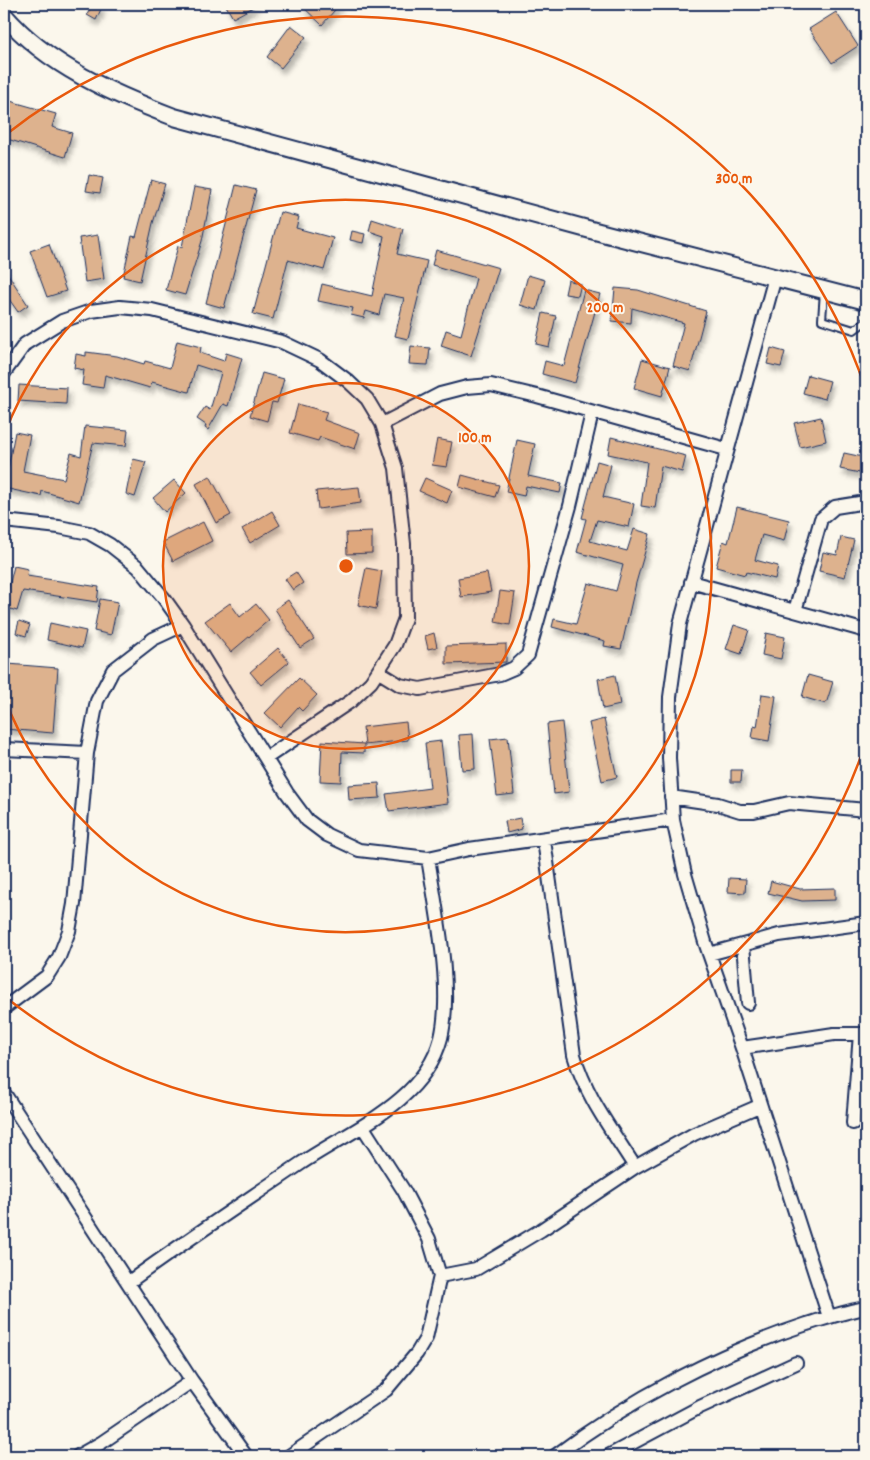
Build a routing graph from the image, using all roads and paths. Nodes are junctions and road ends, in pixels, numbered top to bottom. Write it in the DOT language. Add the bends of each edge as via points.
graph roads {
  1 [pos="4,15"];
  2 [pos="775,277"];
  3 [pos="824,290"];
  4 [pos="866,301"];
  5 [pos="866,321"];
  6 [pos="4,373"];
  7 [pos="592,413"];
  8 [pos="382,424"];
  9 [pos="726,449"];
  10 [pos="866,502"];
  11 [pos="4,521"];
  12 [pos="691,582"];
  13 [pos="795,611"];
  14 [pos="183,625"];
  15 [pos="866,631"];
  16 [pos="379,672"];
  17 [pos="4,749"];
  18 [pos="87,754"];
  19 [pos="266,758"];
  20 [pos="671,796"];
  21 [pos="866,810"];
  22 [pos="673,820"];
  23 [pos="544,840"];
  24 [pos="428,858"];
  25 [pos="866,923"];
  26 [pos="743,945"];
  27 [pos="709,954"];
  28 [pos="748,1003"];
  29 [pos="4,1008"];
  30 [pos="863,1034"];
  31 [pos="742,1048"];
  32 [pos="4,1093"];
  33 [pos="759,1106"];
  34 [pos="9,1112"];
  35 [pos="853,1123"];
  36 [pos="363,1127"];
  37 [pos="635,1167"];
  38 [pos="440,1276"];
  39 [pos="129,1282"];
  40 [pos="866,1308"];
  41 [pos="829,1317"];
  42 [pos="796,1363"];
  43 [pos="192,1380"];
  44 [pos="569,1452"];
  45 [pos="78,1456"];
  46 [pos="246,1456"];
  47 [pos="289,1456"];
  48 [pos="555,1456"];
  49 [pos="608,1456"];
  1 -- 2 [label="street" via="68,69 119,96 174,117"];
  2 -- 3 [label="street"];
  2 -- 9 [label="street"];
  3 -- 4 [label="street"];
  3 -- 5 [label="lane" via="822,320 854,330"];
  6 -- 8 [label="street" via="25,344 62,321 91,311 120,307 152,310 282,342 320,360 367,399"];
  7 -- 8 [label="street" via="491,386 467,387 440,394"];
  7 -- 9 [label="street"];
  7 -- 16 [label="street" via="570,506 528,655 514,668 500,674 420,689 400,685"];
  8 -- 16 [label="street" via="396,468 402,507 406,586 405,618 395,645"];
  9 -- 12 [label="street"];
  10 -- 13 [label="street" via="835,507 821,519"];
  11 -- 14 [label="street" via="89,533 110,545 138,566"];
  12 -- 13 [label="street"];
  12 -- 20 [label="street" via="680,624 670,697"];
  13 -- 15 [label="street"];
  14 -- 18 [label="street" via="153,639 113,670 97,701"];
  14 -- 19 [label="street"];
  16 -- 19 [label="street" via="351,701"];
  17 -- 18 [label="street"];
  18 -- 29 [label="street" via="69,931 47,976"];
  19 -- 24 [label="street" via="307,820 328,835 359,850"];
  20 -- 21 [label="street" via="740,811 789,803"];
  20 -- 22 [label="street"];
  22 -- 23 [label="street"];
  22 -- 27 [label="street"];
  23 -- 24 [label="street" via="469,849"];
  23 -- 37 [label="street" via="574,1055 592,1102"];
  24 -- 36 [label="street" via="446,1008 440,1040 428,1068 403,1095"];
  25 -- 26 [label="street" via="779,935"];
  26 -- 27 [label="street"];
  26 -- 28 [label="street"];
  27 -- 31 [label="street"];
  30 -- 31 [label="street" via="817,1036"];
  30 -- 35 [label="street"];
  31 -- 33 [label="street"];
  32 -- 34 [label="street"];
  33 -- 37 [label="street" via="694,1134"];
  33 -- 41 [label="street"];
  34 -- 39 [label="street"];
  36 -- 38 [label="street" via="404,1191 429,1239"];
  36 -- 39 [label="street" via="302,1162"];
  37 -- 38 [label="street" via="476,1269"];
  38 -- 47 [label="street" via="426,1338 398,1377 386,1390"];
  39 -- 43 [label="street"];
  40 -- 41 [label="street"];
  41 -- 44 [label="street" via="773,1335 666,1384"];
  42 -- 49 [label="street" via="700,1407"];
  43 -- 45 [label="street"];
  43 -- 46 [label="street"];
  44 -- 48 [label="street"];
}
